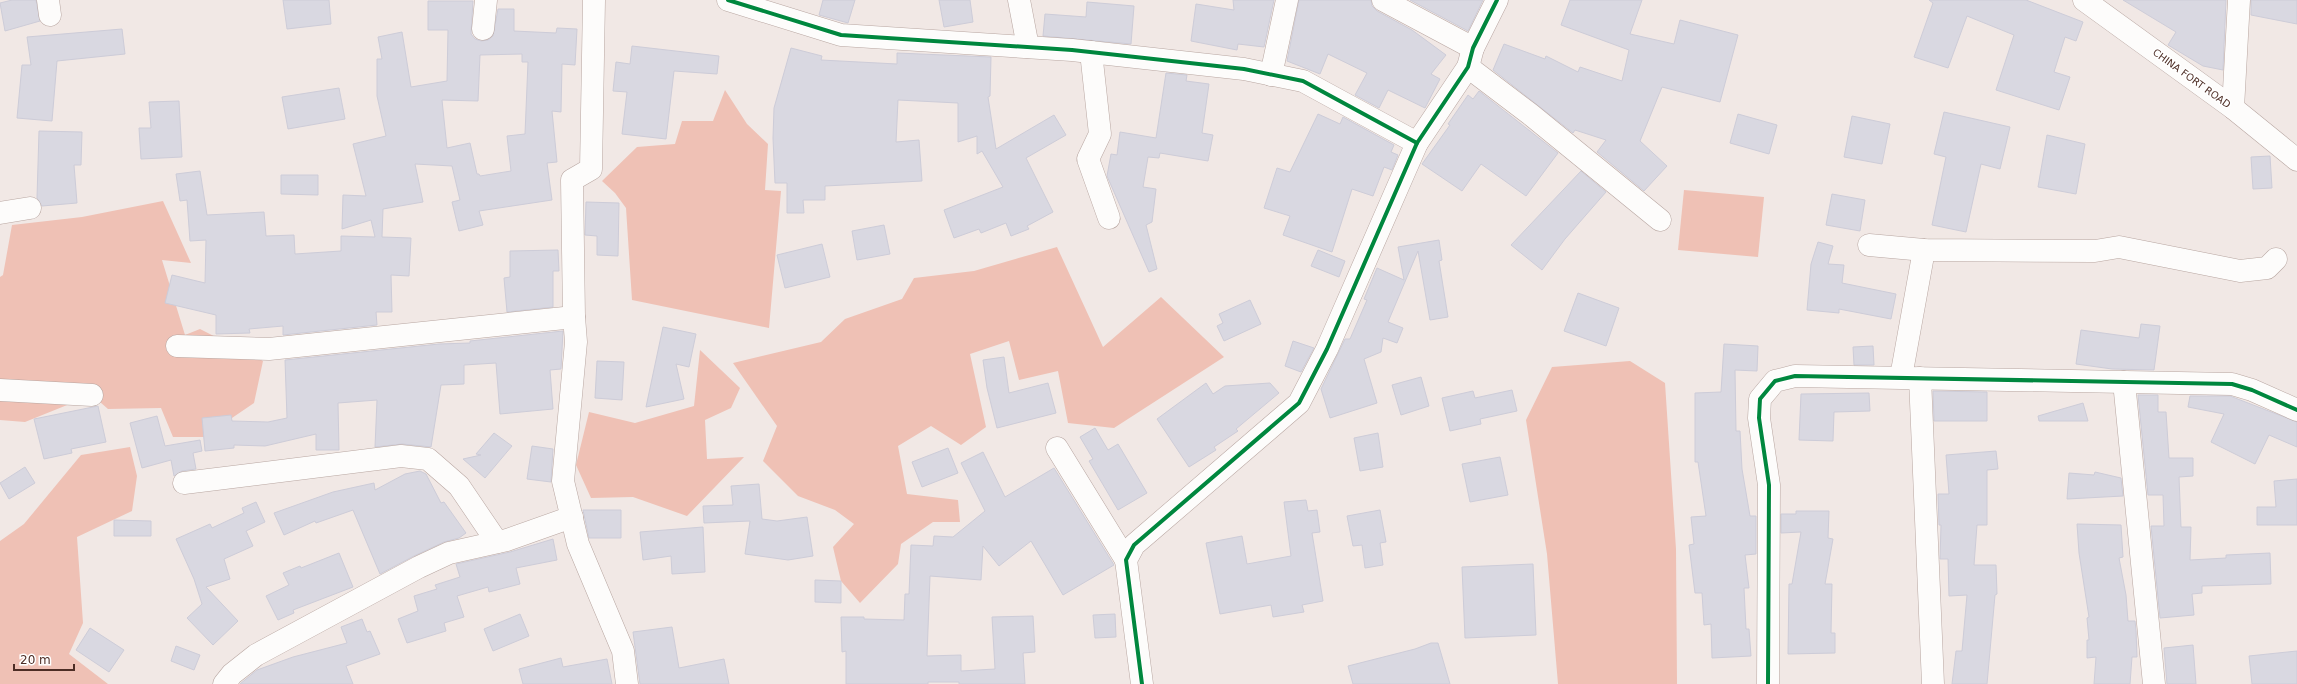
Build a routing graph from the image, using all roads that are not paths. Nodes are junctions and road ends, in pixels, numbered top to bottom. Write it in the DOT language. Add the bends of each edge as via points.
graph roads {
  1 [pos="486,0"];
  2 [pos="594,0"];
  3 [pos="728,0"];
  4 [pos="1019,0"];
  5 [pos="1288,0"];
  6 [pos="1383,0"];
  7 [pos="1497,0"];
  8 [pos="2084,0"];
  9 [pos="2239,0"];
  10 [pos="483,29"];
  11 [pos="1028,47"];
  12 [pos="1091,52"];
  13 [pos="1471,58"];
  14 [pos="1271,75"];
  15 [pos="2233,108"];
  16 [pos="1417,143"];
  17 [pos="2297,160"];
  18 [pos="30,208"];
  19 [pos="0,213"];
  20 [pos="1109,218"];
  21 [pos="1660,220"];
  22 [pos="1869,244"];
  23 [pos="1924,250"];
  24 [pos="2276,259"];
  25 [pos="574,317"];
  26 [pos="177,346"];
  27 [pos="1911,377"];
  28 [pos="2124,382"];
  29 [pos="0,390"];
  30 [pos="92,395"];
  31 [pos="2297,410"];
  32 [pos="1057,448"];
  33 [pos="184,483"];
  34 [pos="572,517"];
  35 [pos="497,542"];
  36 [pos="1126,560"];
  37 [pos="224,684"];
  38 [pos="627,684"];
  39 [pos="1142,684"];
  40 [pos="1768,684"];
  41 [pos="1933,684"];
  42 [pos="2154,684"];
  1 -- 10 [label="street"];
  2 -- 25 [label="street" via="591,168 572,180"];
  3 -- 11 [label="street" via="841,35"];
  4 -- 11 [label="street"];
  5 -- 14 [label="street"];
  6 -- 13 [label="street"];
  7 -- 13 [label="street"];
  8 -- 15 [label="street, CHINA FORT ROAD"];
  9 -- 15 [label="street"];
  11 -- 12 [label="street"];
  12 -- 14 [label="street" via="1244,69"];
  12 -- 20 [label="street" via="1100,134 1088,159"];
  13 -- 16 [label="street"];
  13 -- 21 [label="street" via="1530,114"];
  14 -- 16 [label="street" via="1304,81"];
  15 -- 17 [label="street, CHINA FORT ROAD"];
  16 -- 36 [label="street" via="1326,349 1299,403 1134,545"];
  18 -- 19 [label="street"];
  22 -- 23 [label="street"];
  23 -- 24 [label="street" via="2095,251 2119,247 2240,271 2267,268"];
  23 -- 27 [label="street"];
  25 -- 26 [label="street" via="269,349"];
  25 -- 34 [label="street" via="576,342 563,481"];
  27 -- 28 [label="street"];
  27 -- 40 [label="street" via="1795,376 1775,382 1760,399 1759,418 1769,485"];
  27 -- 41 [label="street"];
  28 -- 31 [label="street" via="2232,384"];
  28 -- 42 [label="street"];
  29 -- 30 [label="street"];
  32 -- 36 [label="street"];
  33 -- 35 [label="street" via="401,456 428,459 459,486"];
  34 -- 35 [label="street"];
  34 -- 38 [label="street" via="578,544 623,651"];
  35 -- 37 [label="street" via="449,554 378,587 256,654"];
  36 -- 39 [label="street"];
}
